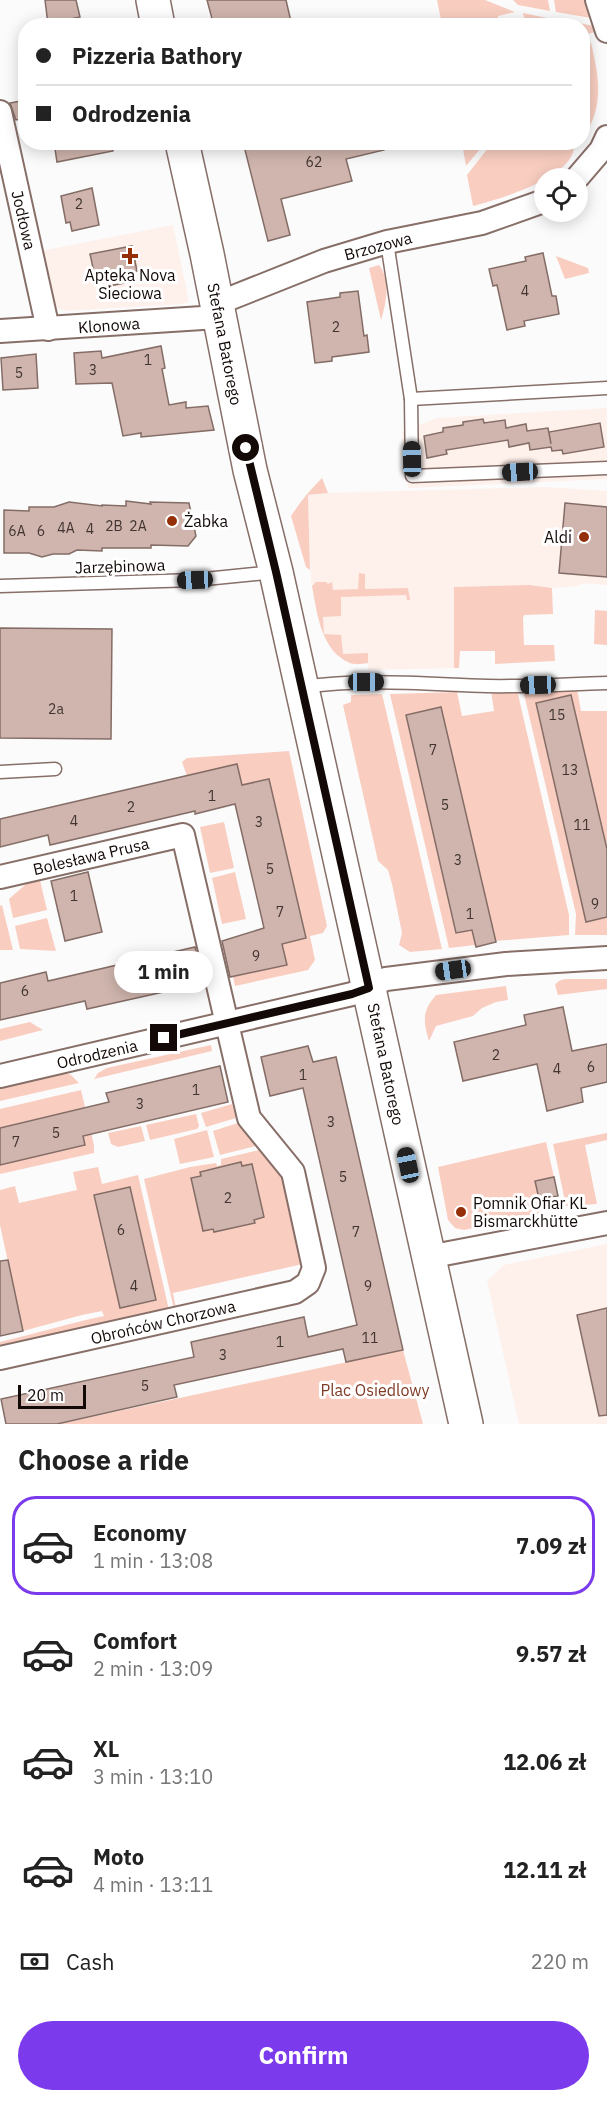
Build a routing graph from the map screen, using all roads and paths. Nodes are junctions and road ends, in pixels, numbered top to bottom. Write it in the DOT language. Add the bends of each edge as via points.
graph roads {
  1 [pos="153,0"];
  2 [pos="597,0"];
  3 [pos="156,18"];
  4 [pos="607,31"];
  5 [pos="0,112"];
  6 [pos="607,137"];
  7 [pos="184,150"];
  8 [pos="586,168"];
  9 [pos="534,205"];
  10 [pos="387,243"];
  11 [pos="217,310"];
  12 [pos="48,329"];
  13 [pos="0,331"];
  14 [pos="607,388"];
  15 [pos="411,399"];
  16 [pos="607,468"];
  17 [pos="276,572"];
  18 [pos="0,586"];
  19 [pos="607,682"];
  20 [pos="301,687"];
  21 [pos="55,769"];
  22 [pos="0,772"];
  23 [pos="0,877"];
  24 [pos="607,958"];
  25 [pos="369,988"];
  26 [pos="227,1023"];
  27 [pos="0,1076"];
  28 [pos="607,1223"];
  29 [pos="428,1257"];
  30 [pos="0,1358"];
  31 [pos="466,1424"];
  1 -- 3 [label="street"];
  2 -- 4 [label="street"];
  5 -- 12 [label="street, Jodłowa"];
  6 -- 8 [label="street"];
  7 -- 11 [label="street, Stefana Batorego"];
  9 -- 10 [label="street, Brzozowa" via="482,223"];
  10 -- 11 [label="street, Brzozowa" via="324,261"];
  10 -- 15 [label="lane"];
  11 -- 12 [label="street, Klonowa"];
  11 -- 17 [label="street, Stefana Batorego"];
  12 -- 13 [label="street, Klonowa"];
  14 -- 15 [label="lane"];
  15 -- 16 [label="lane" via="412,476"];
  17 -- 18 [label="lane, Jarzębinowa" via="195,580"];
  17 -- 20 [label="street, Stefana Batorego"];
  19 -- 20 [label="lane" via="491,686 366,682"];
  20 -- 25 [label="street, Stefana Batorego"];
  21 -- 22 [label="lane"];
  23 -- 26 [label="street, Bolesława Prusa" via="183,835"];
  24 -- 25 [label="street, Odrodzenia" via="462,969 386,979"];
  25 -- 26 [label="street, Odrodzenia"];
  25 -- 29 [label="street, Stefana Batorego"];
  26 -- 27 [label="street, Odrodzenia"];
  26 -- 30 [label="street, Obrońców Chorzowa" via="249,1118 293,1172 314,1268 308,1283 295,1292"];
  28 -- 29 [label="street"];
  29 -- 31 [label="street, Stefana Batorego"];
}
